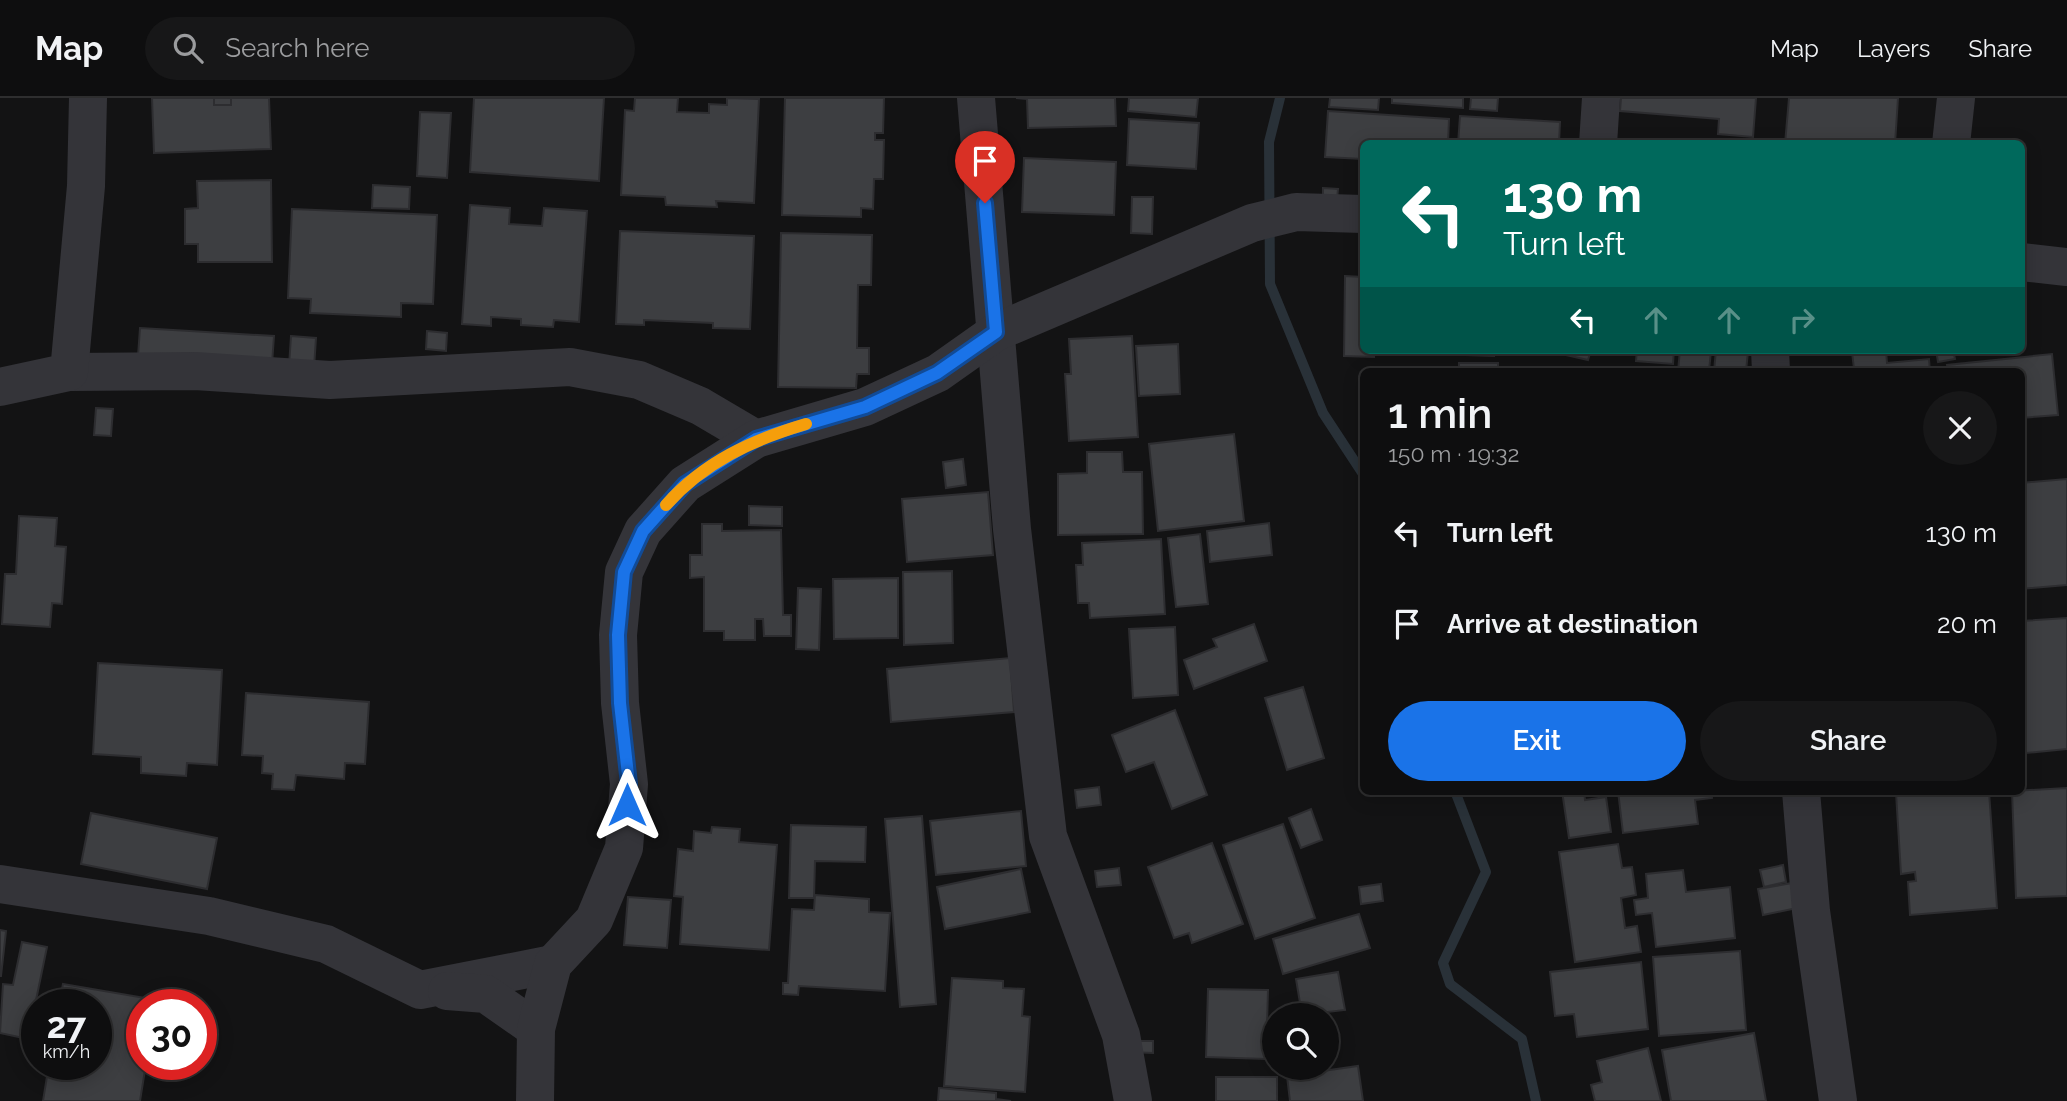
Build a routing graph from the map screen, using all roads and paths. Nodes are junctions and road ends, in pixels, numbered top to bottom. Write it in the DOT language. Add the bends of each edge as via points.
graph roads {
  1 [pos="88,98"];
  2 [pos="976,98"];
  3 [pos="1601,98"];
  4 [pos="1956,98"];
  5 [pos="1598,140"];
  6 [pos="1951,140"];
  7 [pos="1360,214"];
  8 [pos="2025,262"];
  9 [pos="2067,267"];
  10 [pos="996,332"];
  11 [pos="69,372"];
  12 [pos="0,387"];
  13 [pos="756,439"];
  14 [pos="1801,795"];
  15 [pos="0,884"];
  16 [pos="554,964"];
  17 [pos="420,990"];
  18 [pos="536,1029"];
  19 [pos="535,1101"];
  20 [pos="1133,1101"];
  21 [pos="1838,1101"];
  1 -- 11 [label="street" via="86,186"];
  2 -- 10 [label="street"];
  3 -- 5 [label="street"];
  4 -- 6 [label="street"];
  7 -- 10 [label="street" via="1296,212 1252,223"];
  8 -- 9 [label="street"];
  10 -- 13 [label="street" via="937,373 865,407"];
  10 -- 20 [label="street" via="1012,529 1048,836 1121,1035"];
  11 -- 12 [label="street"];
  11 -- 13 [label="street" via="195,371 330,380 570,368 639,380 700,406"];
  13 -- 16 [label="street" via="685,484 643,531 624,572 618,635 629,784 624,848 594,920"];
  14 -- 21 [label="street" via="1811,911"];
  15 -- 17 [label="street" via="209,916 327,944"];
  16 -- 17 [label="street"];
  16 -- 18 [label="street"];
  17 -- 18 [label="street" via="486,994"];
  18 -- 19 [label="street"];
}
